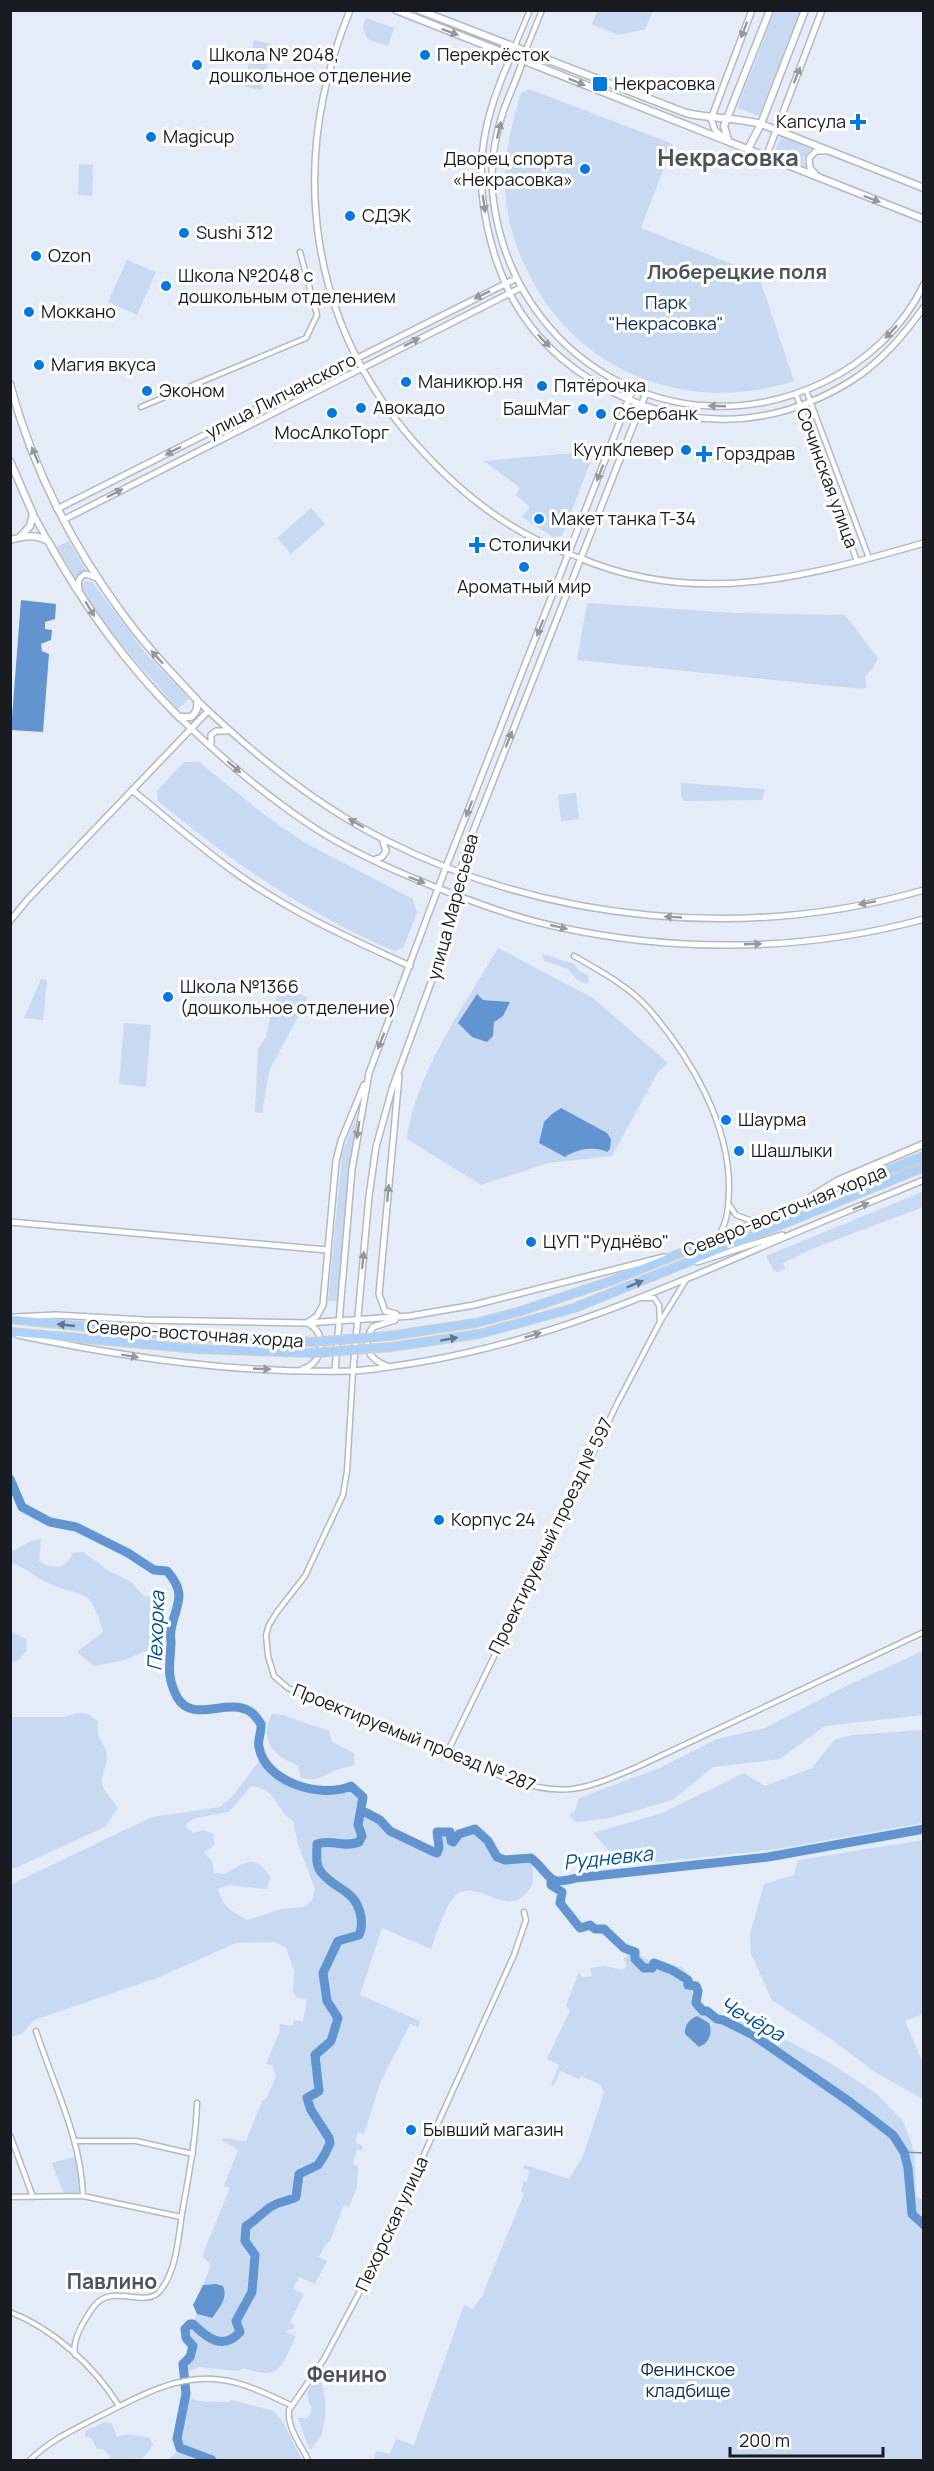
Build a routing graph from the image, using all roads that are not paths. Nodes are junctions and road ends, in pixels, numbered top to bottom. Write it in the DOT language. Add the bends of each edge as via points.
graph roads {
  1 [pos="350,10"];
  2 [pos="396,10"];
  3 [pos="419,10"];
  4 [pos="530,10"];
  5 [pos="542,10"];
  6 [pos="752,10"];
  7 [pos="770,10"];
  8 [pos="805,10"];
  9 [pos="822,10"];
  10 [pos="514,48"];
  11 [pos="512,56"];
  12 [pos="524,56"];
  13 [pos="498,87"];
  14 [pos="510,93"];
  15 [pos="711,118"];
  16 [pos="728,118"];
  17 [pos="762,124"];
  18 [pos="776,130"];
  19 [pos="728,141"];
  20 [pos="748,149"];
  21 [pos="831,152"];
  22 [pos="766,156"];
  23 [pos="821,178"];
  24 [pos="924,188"];
  25 [pos="924,219"];
  26 [pos="300,252"];
  27 [pos="515,279"];
  28 [pos="506,284"];
  29 [pos="924,284"];
  30 [pos="520,288"];
  31 [pos="510,293"];
  32 [pos="924,308"];
  33 [pos="356,358"];
  34 [pos="362,368"];
  35 [pos="10,384"];
  36 [pos="633,388"];
  37 [pos="806,390"];
  38 [pos="646,393"];
  39 [pos="796,394"];
  40 [pos="629,399"];
  41 [pos="669,400"];
  42 [pos="811,401"];
  43 [pos="641,404"];
  44 [pos="800,406"];
  45 [pos="141,407"];
  46 [pos="665,410"];
  47 [pos="10,461"];
  48 [pos="57,509"];
  49 [pos="33,513"];
  50 [pos="63,519"];
  51 [pos="20,537"];
  52 [pos="10,540"];
  53 [pos="48,541"];
  54 [pos="924,543"];
  55 [pos="569,554"];
  56 [pos="580,558"];
  57 [pos="869,558"];
  58 [pos="858,562"];
  59 [pos="98,578"];
  60 [pos="79,591"];
  61 [pos="196,700"];
  62 [pos="208,711"];
  63 [pos="179,717"];
  64 [pos="190,728"];
  65 [pos="229,731"];
  66 [pos="212,747"];
  67 [pos="132,790"];
  68 [pos="381,838"];
  69 [pos="372,860"];
  70 [pos="446,867"];
  71 [pos="459,872"];
  72 [pos="439,888"];
  73 [pos="924,890"];
  74 [pos="454,895"];
  75 [pos="924,919"];
  76 [pos="10,921"];
  77 [pos="574,956"];
  78 [pos="410,966"];
  79 [pos="400,1066"];
  80 [pos="369,1073"];
  81 [pos="924,1144"];
  82 [pos="924,1156"];
  83 [pos="924,1167"];
  84 [pos="924,1180"];
  85 [pos="729,1203"];
  86 [pos="797,1206"];
  87 [pos="10,1222"];
  88 [pos="757,1223"];
  89 [pos="807,1227"];
  90 [pos="717,1239"];
  91 [pos="694,1248"];
  92 [pos="327,1250"];
  93 [pos="671,1269"];
  94 [pos="687,1279"];
  95 [pos="639,1298"];
  96 [pos="411,1316"];
  97 [pos="10,1318"];
  98 [pos="357,1318"];
  99 [pos="339,1320"];
  100 [pos="660,1322"];
  101 [pos="306,1323"];
  102 [pos="10,1333"];
  103 [pos="390,1367"];
  104 [pos="292,1371"];
  105 [pos="335,1371"];
  106 [pos="353,1371"];
  107 [pos="924,1632"];
  108 [pos="447,1753"];
  109 [pos="524,1912"];
  110 [pos="36,2031"];
  111 [pos="197,2103"];
  112 [pos="10,2135"];
  113 [pos="76,2141"];
  114 [pos="193,2154"];
  115 [pos="83,2196"];
  116 [pos="10,2197"];
  117 [pos="33,2197"];
  118 [pos="181,2217"];
  119 [pos="10,2312"];
  120 [pos="75,2355"];
  121 [pos="291,2405"];
  122 [pos="119,2406"];
  123 [pos="30,2460"];
  124 [pos="309,2460"];
  1 -- 33 [label="street" via="324,87 315,151 315,185 326,278"];
  2 -- 11 [label="main road, one-way"];
  3 -- 10 [label="main road"];
  4 -- 10 [label="street"];
  5 -- 12 [label="street"];
  6 -- 15 [label="street, one-way"];
  7 -- 16 [label="main road"];
  8 -- 17 [label="main road"];
  18 -- 9 [label="street, one-way"];
  10 -- 11 [label="street"];
  10 -- 12 [label="main road"];
  11 -- 12 [label="main road"];
  11 -- 13 [label="street"];
  12 -- 14 [label="street"];
  12 -- 15 [label="main road" via="686,113"];
  12 -- 19 [label="main road, one-way"];
  13 -- 14 [label="street" via="508,87"];
  13 -- 28 [label="street, one-way" via="481,169 488,232"];
  27 -- 14 [label="street, one-way" via="498,225 492,174 502,113"];
  15 -- 16 [label="main road"];
  15 -- 19 [label="street" via="715,130"];
  16 -- 17 [label="main road"];
  16 -- 19 [label="main road" via="724,130"];
  17 -- 18 [label="main road"];
  17 -- 20 [label="main road"];
  18 -- 21 [label="main road"];
  18 -- 22 [label="street"];
  19 -- 20 [label="main road"];
  20 -- 22 [label="main road"];
  21 -- 23 [label="street" via="816,151 809,158 810,168"];
  21 -- 24 [label="main road"];
  22 -- 23 [label="main road"];
  23 -- 25 [label="main road, one-way"];
  26 -- 45 [label="street" via="317,315 306,338"];
  27 -- 28 [label="street, улица Липчанского"];
  27 -- 30 [label="street"];
  28 -- 31 [label="street"];
  28 -- 33 [label="street, улица Липчанского, one-way"];
  29 -- 37 [label="street, one-way" via="901,321 870,352 837,376"];
  30 -- 31 [label="street, улица Липчанского"];
  30 -- 36 [label="street" via="540,319 570,349"];
  34 -- 31 [label="street, улица Липчанского, one-way"];
  31 -- 40 [label="street, one-way" via="534,330 553,350 613,393"];
  32 -- 42 [label="street" via="891,349 870,367"];
  33 -- 34 [label="street"];
  33 -- 48 [label="street, улица Липчанского, one-way"];
  50 -- 34 [label="street, улица Липчанского, one-way"];
  34 -- 55 [label="street" via="390,414 459,490 520,531"];
  48 -- 35 [label="main road, one-way"];
  36 -- 38 [label="street"];
  36 -- 40 [label="street, улица Маресьева"];
  37 -- 39 [label="street"];
  37 -- 42 [label="street, Сочинская улица"];
  38 -- 41 [label="street"];
  38 -- 43 [label="street, улица Маресьева"];
  39 -- 41 [label="street, one-way" via="730,407"];
  39 -- 44 [label="street, Сочинская улица"];
  40 -- 43 [label="street"];
  40 -- 55 [label="street, улица Маресьева, one-way"];
  41 -- 46 [label="street" via="661,402"];
  42 -- 44 [label="street"];
  42 -- 57 [label="street, Сочинская улица"];
  43 -- 46 [label="street"];
  43 -- 56 [label="street, улица Маресьева"];
  44 -- 46 [label="street" via="741,419 687,417"];
  44 -- 58 [label="street, Сочинская улица"];
  47 -- 49 [label="main road"];
  48 -- 50 [label="main road"];
  49 -- 51 [label="main road" via="30,526"];
  49 -- 53 [label="street"];
  50 -- 59 [label="main road"];
  51 -- 52 [label="main road"];
  51 -- 53 [label="main road" via="35,536"];
  53 -- 60 [label="main road"];
  54 -- 57 [label="street"];
  55 -- 56 [label="street"];
  55 -- 70 [label="street, улица Маресьева, one-way"];
  56 -- 58 [label="street" via="656,579 726,584 770,581"];
  71 -- 56 [label="street, улица Маресьева, one-way"];
  57 -- 58 [label="street"];
  59 -- 60 [label="street" via="85,574 80,577"];
  61 -- 59 [label="main road, one-way" via="141,638"];
  60 -- 63 [label="main road, one-way" via="127,661"];
  61 -- 62 [label="street"];
  61 -- 63 [label="main road" via="198,708 191,717"];
  62 -- 64 [label="street"];
  62 -- 65 [label="street"];
  63 -- 64 [label="street"];
  64 -- 66 [label="street"];
  64 -- 67 [label="street"];
  65 -- 66 [label="street" via="211,735"];
  68 -- 65 [label="street, one-way" via="335,812"];
  66 -- 69 [label="street, one-way" via="266,794 317,830"];
  67 -- 76 [label="street"];
  67 -- 78 [label="street" via="225,866 266,892 346,938"];
  68 -- 69 [label="street" via="386,851"];
  68 -- 70 [label="street"];
  69 -- 72 [label="street, one-way"];
  70 -- 71 [label="street"];
  70 -- 72 [label="street, улица Маресьева"];
  73 -- 71 [label="street, one-way" via="871,903 781,916 645,916 568,903"];
  71 -- 74 [label="street, улица Маресьева"];
  72 -- 74 [label="street"];
  72 -- 78 [label="street, улица Маресьева"];
  74 -- 75 [label="street, one-way" via="564,928 647,941 788,942 837,937"];
  74 -- 79 [label="street, улица Маресьева" via="437,969"];
  77 -- 85 [label="street" via="649,1008 697,1078 710,1102 726,1153"];
  78 -- 80 [label="street, улица Маресьева, one-way"];
  96 -- 79 [label="street, one-way" via="385,1311 379,1294"];
  98 -- 79 [label="street, улица Маресьева, one-way" via="376,1147"];
  80 -- 92 [label="street" via="336,1161"];
  80 -- 99 [label="street, улица Маресьева, one-way" via="352,1169"];
  81 -- 86 [label="main road" via="837,1181"];
  82 -- 86 [label="highway, Северо-восточная хорда"];
  83 -- 93 [label="highway, Северо-восточная хорда"];
  89 -- 84 [label="street, one-way"];
  85 -- 88 [label="street" via="736,1215"];
  85 -- 90 [label="street" via="727,1219"];
  86 -- 88 [label="highway, Северо-восточная хорда"];
  87 -- 92 [label="street"];
  88 -- 90 [label="highway, Северо-восточная хорда"];
  89 -- 93 [label="street"];
  89 -- 94 [label="street"];
  90 -- 91 [label="highway, Северо-восточная хорда"];
  91 -- 96 [label="street" via="506,1297"];
  91 -- 97 [label="highway, Северо-восточная хорда, one-way, bridge" via="518,1312 389,1336 313,1342 197,1338"];
  92 -- 101 [label="street" via="323,1305 315,1318"];
  102 -- 93 [label="highway, Северо-восточная хорда, one-way, bridge" via="199,1349 314,1353 391,1347 523,1324"];
  94 -- 95 [label="street"];
  94 -- 100 [label="street, Проектируемый проезд № 597"];
  95 -- 100 [label="street" via="654,1298 659,1305"];
  103 -- 95 [label="street, one-way" via="519,1339"];
  96 -- 98 [label="street"];
  96 -- 103 [label="street" via="381,1323 369,1332 370,1356"];
  97 -- 101 [label="street" via="56,1315"];
  98 -- 99 [label="street"];
  98 -- 106 [label="street, улица Маресьева"];
  99 -- 101 [label="street"];
  99 -- 105 [label="street, улица Маресьева"];
  100 -- 108 [label="street, Проектируемый проезд № 597"];
  101 -- 104 [label="street" via="315,1327 321,1337 320,1355 314,1364"];
  102 -- 104 [label="street, one-way" via="151,1359"];
  103 -- 106 [label="street"];
  104 -- 105 [label="street"];
  105 -- 106 [label="street"];
  106 -- 108 [label="street, Проектируемый проезд № 287" via="343,1495 305,1576 269,1624 268,1656 274,1676 288,1688"];
  107 -- 108 [label="street, Проектируемый проезд № 287" via="583,1789 540,1789"];
  109 -- 121 [label="street, Пехорская улица" via="526,1920 514,1955 373,2267 324,2359"];
  110 -- 113 [label="street"];
  111 -- 114 [label="street"];
  112 -- 117 [label="street"];
  113 -- 114 [label="street" via="136,2141"];
  113 -- 115 [label="street"];
  114 -- 118 [label="street"];
  115 -- 117 [label="street"];
  115 -- 118 [label="street"];
  116 -- 117 [label="street"];
  118 -- 120 [label="street" via="176,2250 160,2291 150,2297 115,2294 100,2300 78,2332 73,2346"];
  119 -- 120 [label="street" via="34,2323"];
  120 -- 122 [label="street" via="97,2373"];
  121 -- 122 [label="street" via="228,2380 193,2380 158,2387"];
  121 -- 124 [label="street" via="290,2423"];
  122 -- 123 [label="street" via="48,2444"];
}
